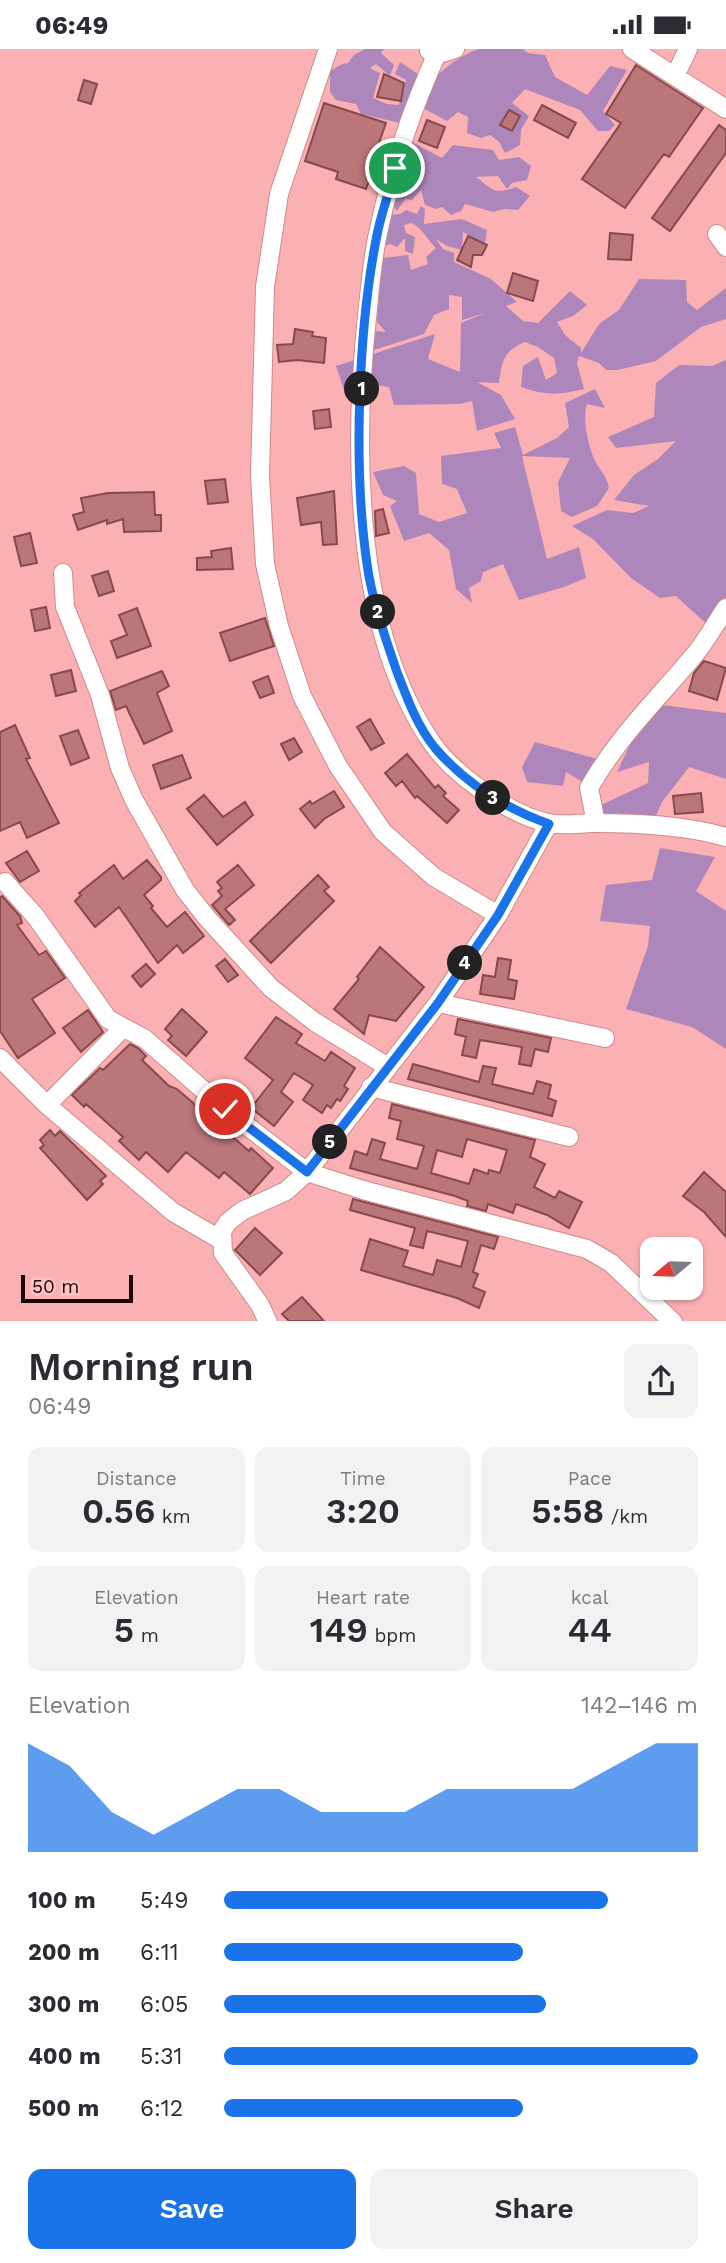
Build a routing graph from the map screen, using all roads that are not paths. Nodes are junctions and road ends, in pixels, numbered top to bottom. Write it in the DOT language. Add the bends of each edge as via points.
graph roads {
  1 [pos="328,49"];
  2 [pos="455,49"];
  3 [pos="632,49"];
  4 [pos="688,49"];
  5 [pos="433,51"];
  6 [pos="675,76"];
  7 [pos="726,109"];
  8 [pos="63,573"];
  9 [pos="726,608"];
  10 [pos="596,823"];
  11 [pos="549,824"];
  12 [pos="726,837"];
  13 [pos="2,879"];
  14 [pos="498,915"];
  15 [pos="438,1003"];
  16 [pos="123,1028"];
  17 [pos="605,1038"];
  18 [pos="0,1058"];
  19 [pos="388,1067"];
  20 [pos="371,1087"];
  21 [pos="47,1105"];
  22 [pos="569,1137"];
  23 [pos="307,1172"];
  24 [pos="220,1240"];
  25 [pos="268,1321"];
  26 [pos="673,1321"];
  1 -- 14 [label="street" via="279,194 265,287 260,475 265,564 302,696 338,767 383,832 434,877"];
  2 -- 5 [label="street"];
  3 -- 6 [label="street"];
  4 -- 6 [label="street"];
  5 -- 11 [label="street" via="377,238 362,362 363,534 376,603 420,726 451,764 493,798"];
  6 -- 7 [label="street"];
  8 -- 19 [label="street" via="65,607 100,695 120,768 186,890 271,988 315,1022"];
  9 -- 10 [label="street" via="696,652 607,757 589,787"];
  10 -- 11 [label="street"];
  10 -- 12 [label="street" via="643,824"];
  11 -- 14 [label="street"];
  13 -- 16 [label="street" via="36,917 108,1019"];
  14 -- 15 [label="street"];
  15 -- 17 [label="street"];
  15 -- 19 [label="street"];
  16 -- 21 [label="street"];
  16 -- 23 [label="street" via="145,1039"];
  18 -- 21 [label="street"];
  19 -- 20 [label="street"];
  20 -- 22 [label="street"];
  20 -- 23 [label="street"];
  21 -- 24 [label="street" via="173,1212"];
  23 -- 24 [label="street" via="286,1191 242,1210 228,1222"];
  23 -- 26 [label="street" via="587,1249 611,1263"];
  24 -- 25 [label="street" via="223,1253"];
}
